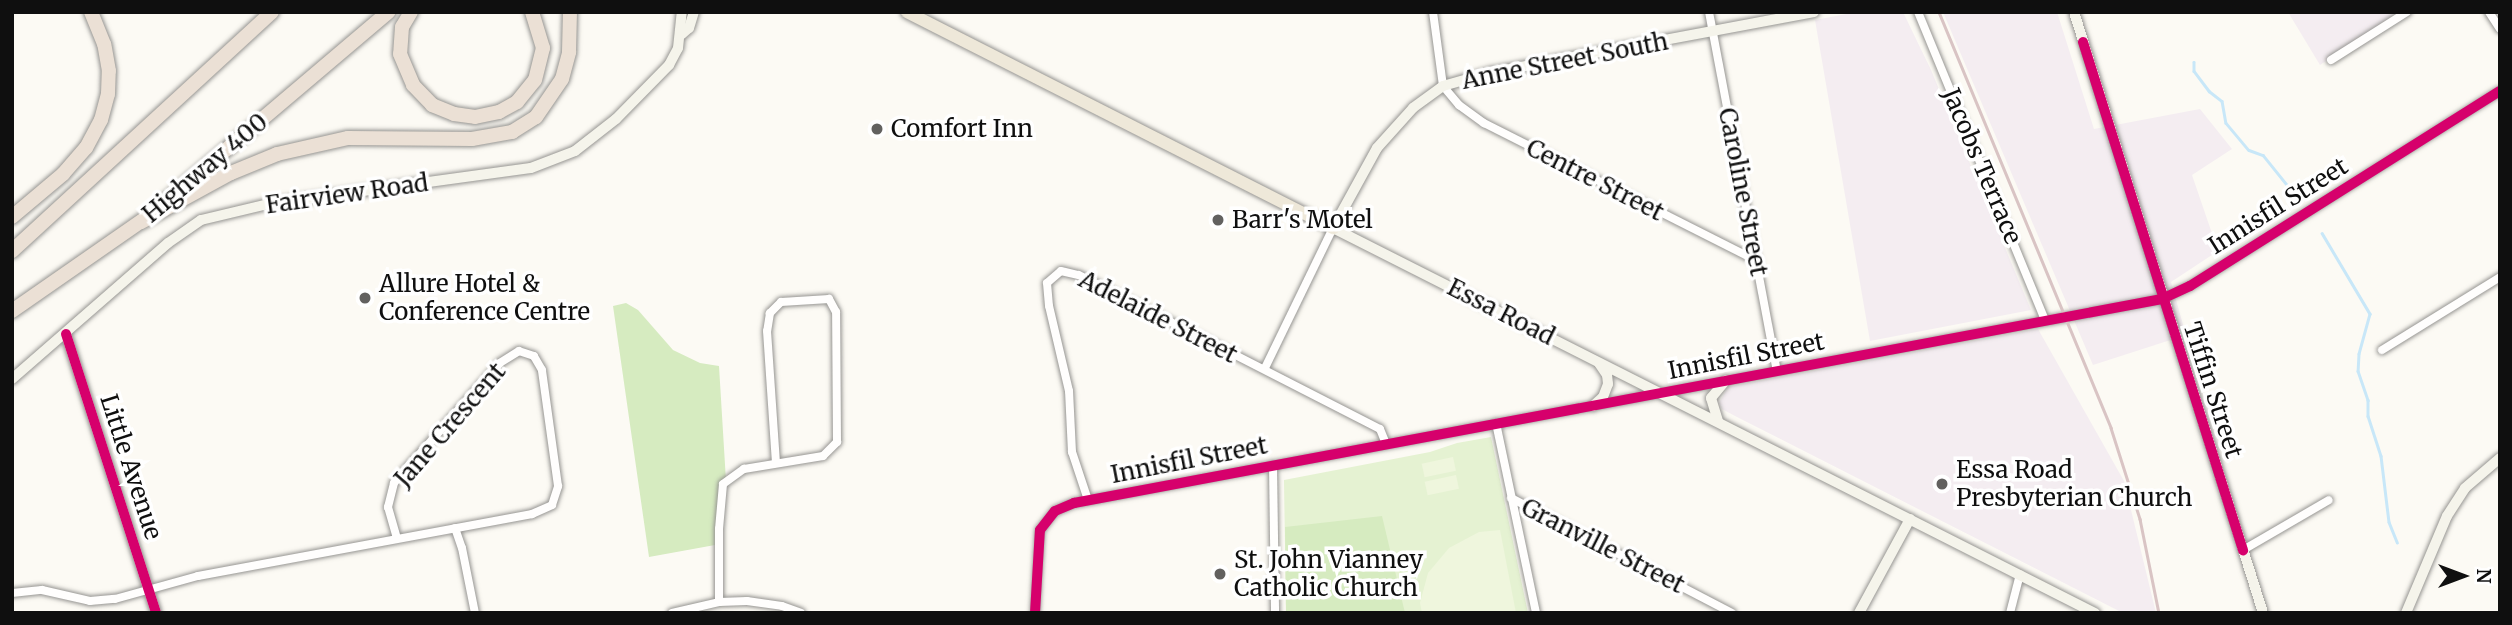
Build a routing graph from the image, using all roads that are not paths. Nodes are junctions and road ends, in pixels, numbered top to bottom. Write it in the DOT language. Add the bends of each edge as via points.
graph roads {
  1 [pos="90,12"];
  2 [pos="272,12"];
  3 [pos="388,12"];
  4 [pos="411,12"];
  5 [pos="532,12"];
  6 [pos="570,12"];
  7 [pos="682,12"];
  8 [pos="694,12"];
  9 [pos="907,12"];
  10 [pos="1433,12"];
  11 [pos="1709,12"];
  12 [pos="1814,12"];
  13 [pos="1918,12"];
  14 [pos="2074,12"];
  15 [pos="2407,12"];
  16 [pos="2489,12"];
  17 [pos="2500,29"];
  18 [pos="1712,31"];
  19 [pos="682,34"];
  20 [pos="2330,60"];
  21 [pos="1443,86"];
  22 [pos="2500,91"];
  23 [pos="12,217"];
  24 [pos="141,222"];
  25 [pos="1333,228"];
  26 [pos="12,251"];
  27 [pos="1756,261"];
  28 [pos="2500,277"];
  29 [pos="2162,299"];
  30 [pos="12,311"];
  31 [pos="2045,320"];
  32 [pos="66,334"];
  33 [pos="2382,350"];
  34 [pos="1597,360"];
  35 [pos="1265,369"];
  36 [pos="1777,371"];
  37 [pos="12,379"];
  38 [pos="1726,380"];
  39 [pos="1662,393"];
  40 [pos="1593,406"];
  41 [pos="1718,421"];
  42 [pos="1496,423"];
  43 [pos="1386,444"];
  44 [pos="2500,457"];
  45 [pos="776,463"];
  46 [pos="1273,465"];
  47 [pos="1511,498"];
  48 [pos="1088,500"];
  49 [pos="2329,500"];
  50 [pos="1910,519"];
  51 [pos="455,528"];
  52 [pos="397,538"];
  53 [pos="2243,550"];
  54 [pos="2020,574"];
  55 [pos="148,589"];
  56 [pos="12,593"];
  57 [pos="719,602"];
  58 [pos="156,613"];
  59 [pos="475,613"];
  60 [pos="673,613"];
  61 [pos="801,613"];
  62 [pos="1035,613"];
  63 [pos="1275,613"];
  64 [pos="1536,613"];
  65 [pos="1732,613"];
  66 [pos="1859,613"];
  67 [pos="2010,613"];
  68 [pos="2095,613"];
  69 [pos="2263,613"];
  70 [pos="2406,613"];
  1 -- 23 [label="highway" via="108,66 108,94 101,120 86,148"];
  2 -- 26 [label="highway"];
  3 -- 24 [label="highway, Highway 400"];
  4 -- 5 [label="highway" via="402,27 400,54 413,85 432,105 475,117 517,102 534,80 542,48"];
  6 -- 24 [label="highway" via="569,52 562,79 536,117 512,132 472,139 348,138 277,154 231,173"];
  7 -- 19 [label="street, Fairview Road"];
  8 -- 19 [label="street, Fairview Road"];
  9 -- 25 [label="main road, Essa Road"];
  10 -- 21 [label="street"];
  11 -- 18 [label="street, Caroline Street"];
  12 -- 18 [label="street, Anne Street South"];
  13 -- 31 [label="street, Jacobs Terrace"];
  14 -- 29 [label="street, Tiffin Street"];
  15 -- 20 [label="street"];
  16 -- 17 [label="street"];
  18 -- 21 [label="street, Anne Street South" via="1492,72"];
  18 -- 27 [label="street, Caroline Street"];
  19 -- 32 [label="street, Fairview Road" via="669,65 617,119 591,141 552,163 268,204 201,220 168,243"];
  21 -- 25 [label="street, Anne Street South" via="1413,108 1377,148"];
  21 -- 27 [label="street, Centre Street" via="1484,123"];
  22 -- 29 [label="street, Innisfil Street" via="2200,280"];
  24 -- 30 [label="highway, Highway 400"];
  25 -- 34 [label="street, Essa Road"];
  25 -- 35 [label="street, Anne Street South"];
  27 -- 36 [label="street, Caroline Street"];
  28 -- 33 [label="street"];
  29 -- 31 [label="street, Innisfil Street"];
  29 -- 53 [label="street, Tiffin Street"];
  31 -- 36 [label="street, Innisfil Street"];
  32 -- 37 [label="street, Fairview Road"];
  32 -- 55 [label="street, Little Avenue"];
  34 -- 39 [label="street, Essa Road"];
  34 -- 40 [label="street" via="1608,383"];
  35 -- 43 [label="street, Adelaide Street" via="1380,429"];
  35 -- 48 [label="street, Adelaide Street" via="1079,275 1060,271 1047,283 1049,306 1066,371 1072,452"];
  36 -- 38 [label="street, Innisfil Street"];
  38 -- 39 [label="street, Innisfil Street"];
  38 -- 41 [label="street" via="1711,398"];
  39 -- 40 [label="street, Innisfil Street"];
  39 -- 41 [label="street, Essa Road"];
  40 -- 42 [label="street, Innisfil Street"];
  41 -- 50 [label="street, Essa Road"];
  42 -- 43 [label="street, Innisfil Street"];
  42 -- 47 [label="street"];
  43 -- 46 [label="street, Innisfil Street"];
  44 -- 70 [label="street" via="2465,488 2447,516"];
  45 -- 45 [label="street" via="823,456 837,443 836,312 829,299 781,302 770,313 767,331"];
  45 -- 57 [label="street" via="744,469 723,484"];
  46 -- 48 [label="street, Innisfil Street"];
  46 -- 63 [label="street"];
  47 -- 64 [label="street"];
  47 -- 65 [label="street, Granville Street"];
  48 -- 62 [label="street, Innisfil Street" via="1055,511 1041,530"];
  49 -- 53 [label="street"];
  50 -- 54 [label="street, Essa Road"];
  50 -- 66 [label="street"];
  51 -- 52 [label="street, Jane Crescent"];
  51 -- 52 [label="street, Jane Crescent" via="532,514 552,505 558,486 542,370 534,355 519,351 500,363 394,482 388,507"];
  51 -- 59 [label="street"];
  52 -- 55 [label="street, Jane Crescent"];
  53 -- 69 [label="street, Tiffin Street"];
  54 -- 67 [label="street"];
  54 -- 68 [label="street, Essa Road"];
  55 -- 56 [label="street, Jane Crescent" via="90,601 42,590"];
  55 -- 58 [label="street, Little Avenue"];
  57 -- 60 [label="street"];
  57 -- 61 [label="street" via="759,603"];
}
